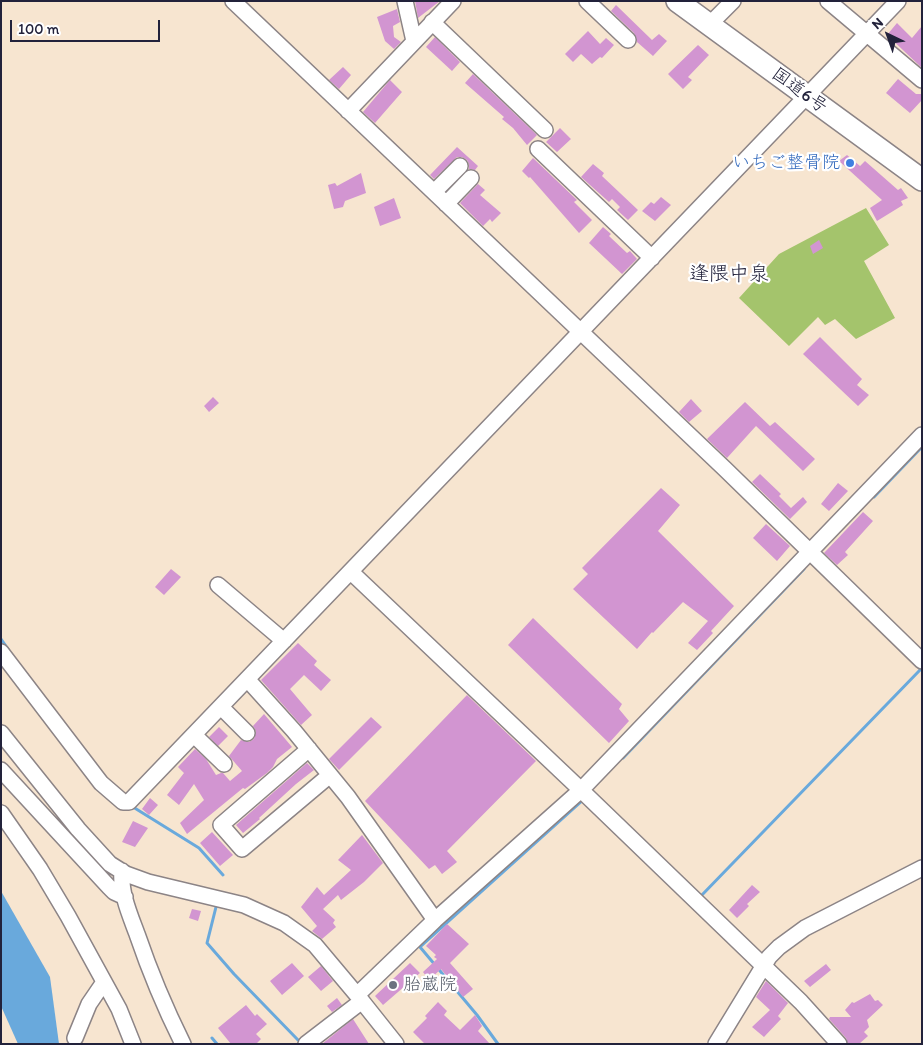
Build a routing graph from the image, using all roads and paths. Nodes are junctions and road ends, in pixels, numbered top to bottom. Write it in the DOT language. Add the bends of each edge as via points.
graph roads {
  1 [pos="232,1"];
  2 [pos="405,1"];
  3 [pos="453,1"];
  4 [pos="587,1"];
  5 [pos="677,1"];
  6 [pos="733,1"];
  7 [pos="828,1"];
  8 [pos="898,1"];
  9 [pos="432,22"];
  10 [pos="709,25"];
  11 [pos="867,34"];
  12 [pos="628,40"];
  13 [pos="414,41"];
  14 [pos="922,80"];
  15 [pos="808,96"];
  16 [pos="348,111"];
  17 [pos="545,130"];
  18 [pos="538,149"];
  19 [pos="460,166"];
  20 [pos="471,178"];
  21 [pos="922,180"];
  22 [pos="434,192"];
  23 [pos="446,204"];
  24 [pos="652,258"];
  25 [pos="580,331"];
  26 [pos="922,435"];
  27 [pos="810,552"];
  28 [pos="351,572"];
  29 [pos="218,585"];
  30 [pos="284,641"];
  31 [pos="1,652"];
  32 [pos="922,661"];
  33 [pos="247,680"];
  34 [pos="220,707"];
  35 [pos="1,733"];
  36 [pos="247,733"];
  37 [pos="194,735"];
  38 [pos="309,749"];
  39 [pos="224,764"];
  40 [pos="1,770"];
  41 [pos="330,775"];
  42 [pos="581,790"];
  43 [pos="1,813"];
  44 [pos="922,868"];
  45 [pos="122,871"];
  46 [pos="125,897"];
  47 [pos="435,920"];
  48 [pos="763,967"];
  49 [pos="104,982"];
  50 [pos="360,998"];
  51 [pos="74,1038"];
  52 [pos="133,1044"];
  53 [pos="183,1044"];
  54 [pos="306,1044"];
  55 [pos="396,1044"];
  56 [pos="716,1044"];
  57 [pos="839,1044"];
  1 -- 16 [label="street"];
  2 -- 13 [label="street"];
  3 -- 9 [label="street"];
  4 -- 12 [label="street"];
  5 -- 10 [label="highway, 国道6号"];
  6 -- 10 [label="street"];
  7 -- 11 [label="street"];
  8 -- 11 [label="street"];
  9 -- 13 [label="street"];
  9 -- 17 [label="street"];
  10 -- 15 [label="highway, 国道6号"];
  11 -- 14 [label="street"];
  11 -- 15 [label="street"];
  13 -- 16 [label="street"];
  15 -- 21 [label="highway, 国道6号"];
  15 -- 24 [label="street"];
  16 -- 22 [label="street"];
  18 -- 24 [label="street"];
  19 -- 22 [label="street"];
  20 -- 23 [label="street"];
  22 -- 23 [label="street"];
  23 -- 25 [label="street"];
  24 -- 25 [label="street"];
  25 -- 27 [label="street"];
  25 -- 28 [label="street"];
  26 -- 27 [label="street"];
  27 -- 32 [label="street"];
  27 -- 42 [label="street"];
  28 -- 30 [label="street"];
  28 -- 42 [label="street"];
  29 -- 30 [label="street"];
  30 -- 33 [label="street"];
  31 -- 37 [label="street" via="101,784 123,802 129,802"];
  33 -- 34 [label="street"];
  33 -- 38 [label="street"];
  34 -- 36 [label="street"];
  34 -- 37 [label="street"];
  35 -- 45 [label="street" via="98,852"];
  37 -- 39 [label="street"];
  38 -- 41 [label="street"];
  38 -- 41 [label="street" via="221,825 242,849"];
  40 -- 46 [label="street" via="109,887"];
  41 -- 47 [label="street"];
  42 -- 47 [label="street"];
  42 -- 48 [label="street"];
  43 -- 49 [label="street" via="68,916"];
  44 -- 48 [label="street" via="805,928 779,947"];
  45 -- 46 [label="street"];
  45 -- 50 [label="street" via="148,882 244,906 284,923 315,946"];
  46 -- 53 [label="street" via="152,976"];
  47 -- 50 [label="street"];
  48 -- 56 [label="street"];
  48 -- 57 [label="street"];
  49 -- 51 [label="street" via="89,1004"];
  49 -- 52 [label="street"];
  50 -- 54 [label="street"];
  50 -- 55 [label="street"];
}
